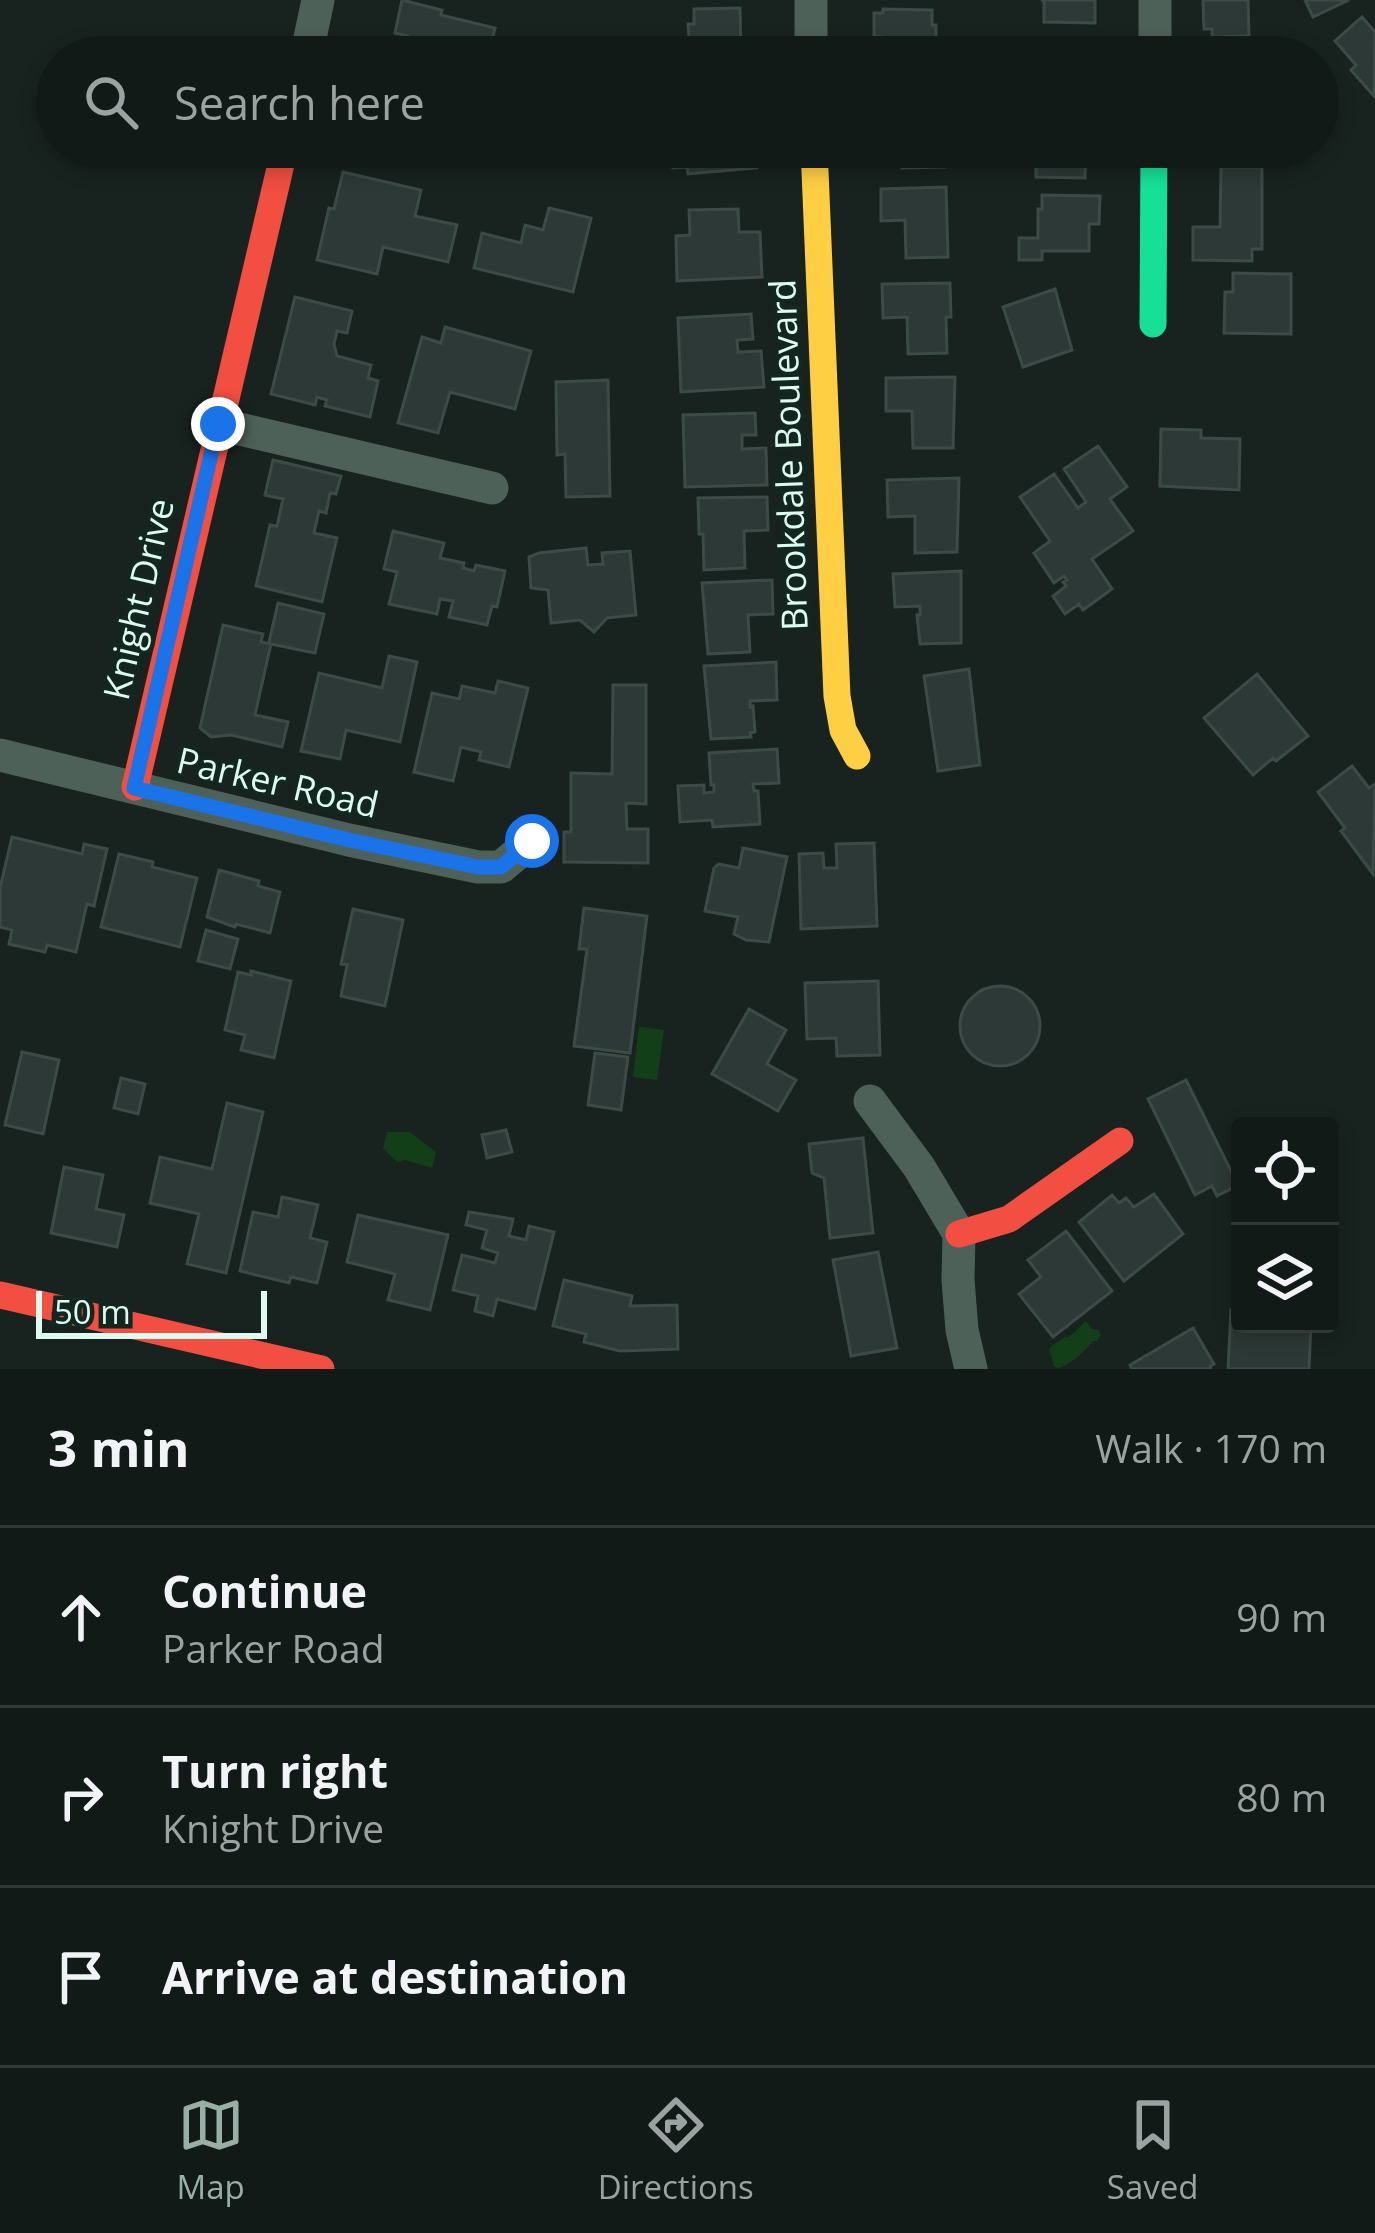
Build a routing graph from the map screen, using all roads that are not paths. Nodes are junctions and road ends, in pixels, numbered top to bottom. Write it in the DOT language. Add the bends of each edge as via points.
graph roads {
  1 [pos="318,0"];
  2 [pos="812,0"];
  3 [pos="1155,0"];
  4 [pos="310,36"];
  5 [pos="811,36"];
  6 [pos="1155,36"];
  7 [pos="280,168"];
  8 [pos="815,168"];
  9 [pos="1154,168"];
  10 [pos="1154,324"];
  11 [pos="218,424"];
  12 [pos="492,488"];
  13 [pos="0,755"];
  14 [pos="857,756"];
  15 [pos="134,788"];
  16 [pos="532,841"];
  17 [pos="870,1101"];
  18 [pos="1120,1142"];
  19 [pos="959,1234"];
  20 [pos="0,1295"];
  21 [pos="321,1369"];
  22 [pos="971,1369"];
  1 -- 4 [label="street"];
  2 -- 5 [label="street"];
  3 -- 6 [label="street"];
  7 -- 11 [label="street, Knight Drive"];
  8 -- 14 [label="street, Brookdale Boulevard" via="837,696"];
  9 -- 10 [label="street"];
  11 -- 12 [label="street"];
  11 -- 15 [label="street, Knight Drive"];
  13 -- 15 [label="street, Parker Road"];
  15 -- 16 [label="street, Parker Road" via="478,867 501,867"];
  17 -- 19 [label="street"];
  18 -- 19 [label="street" via="1009,1220"];
  19 -- 22 [label="street"];
  20 -- 21 [label="street"];
}
